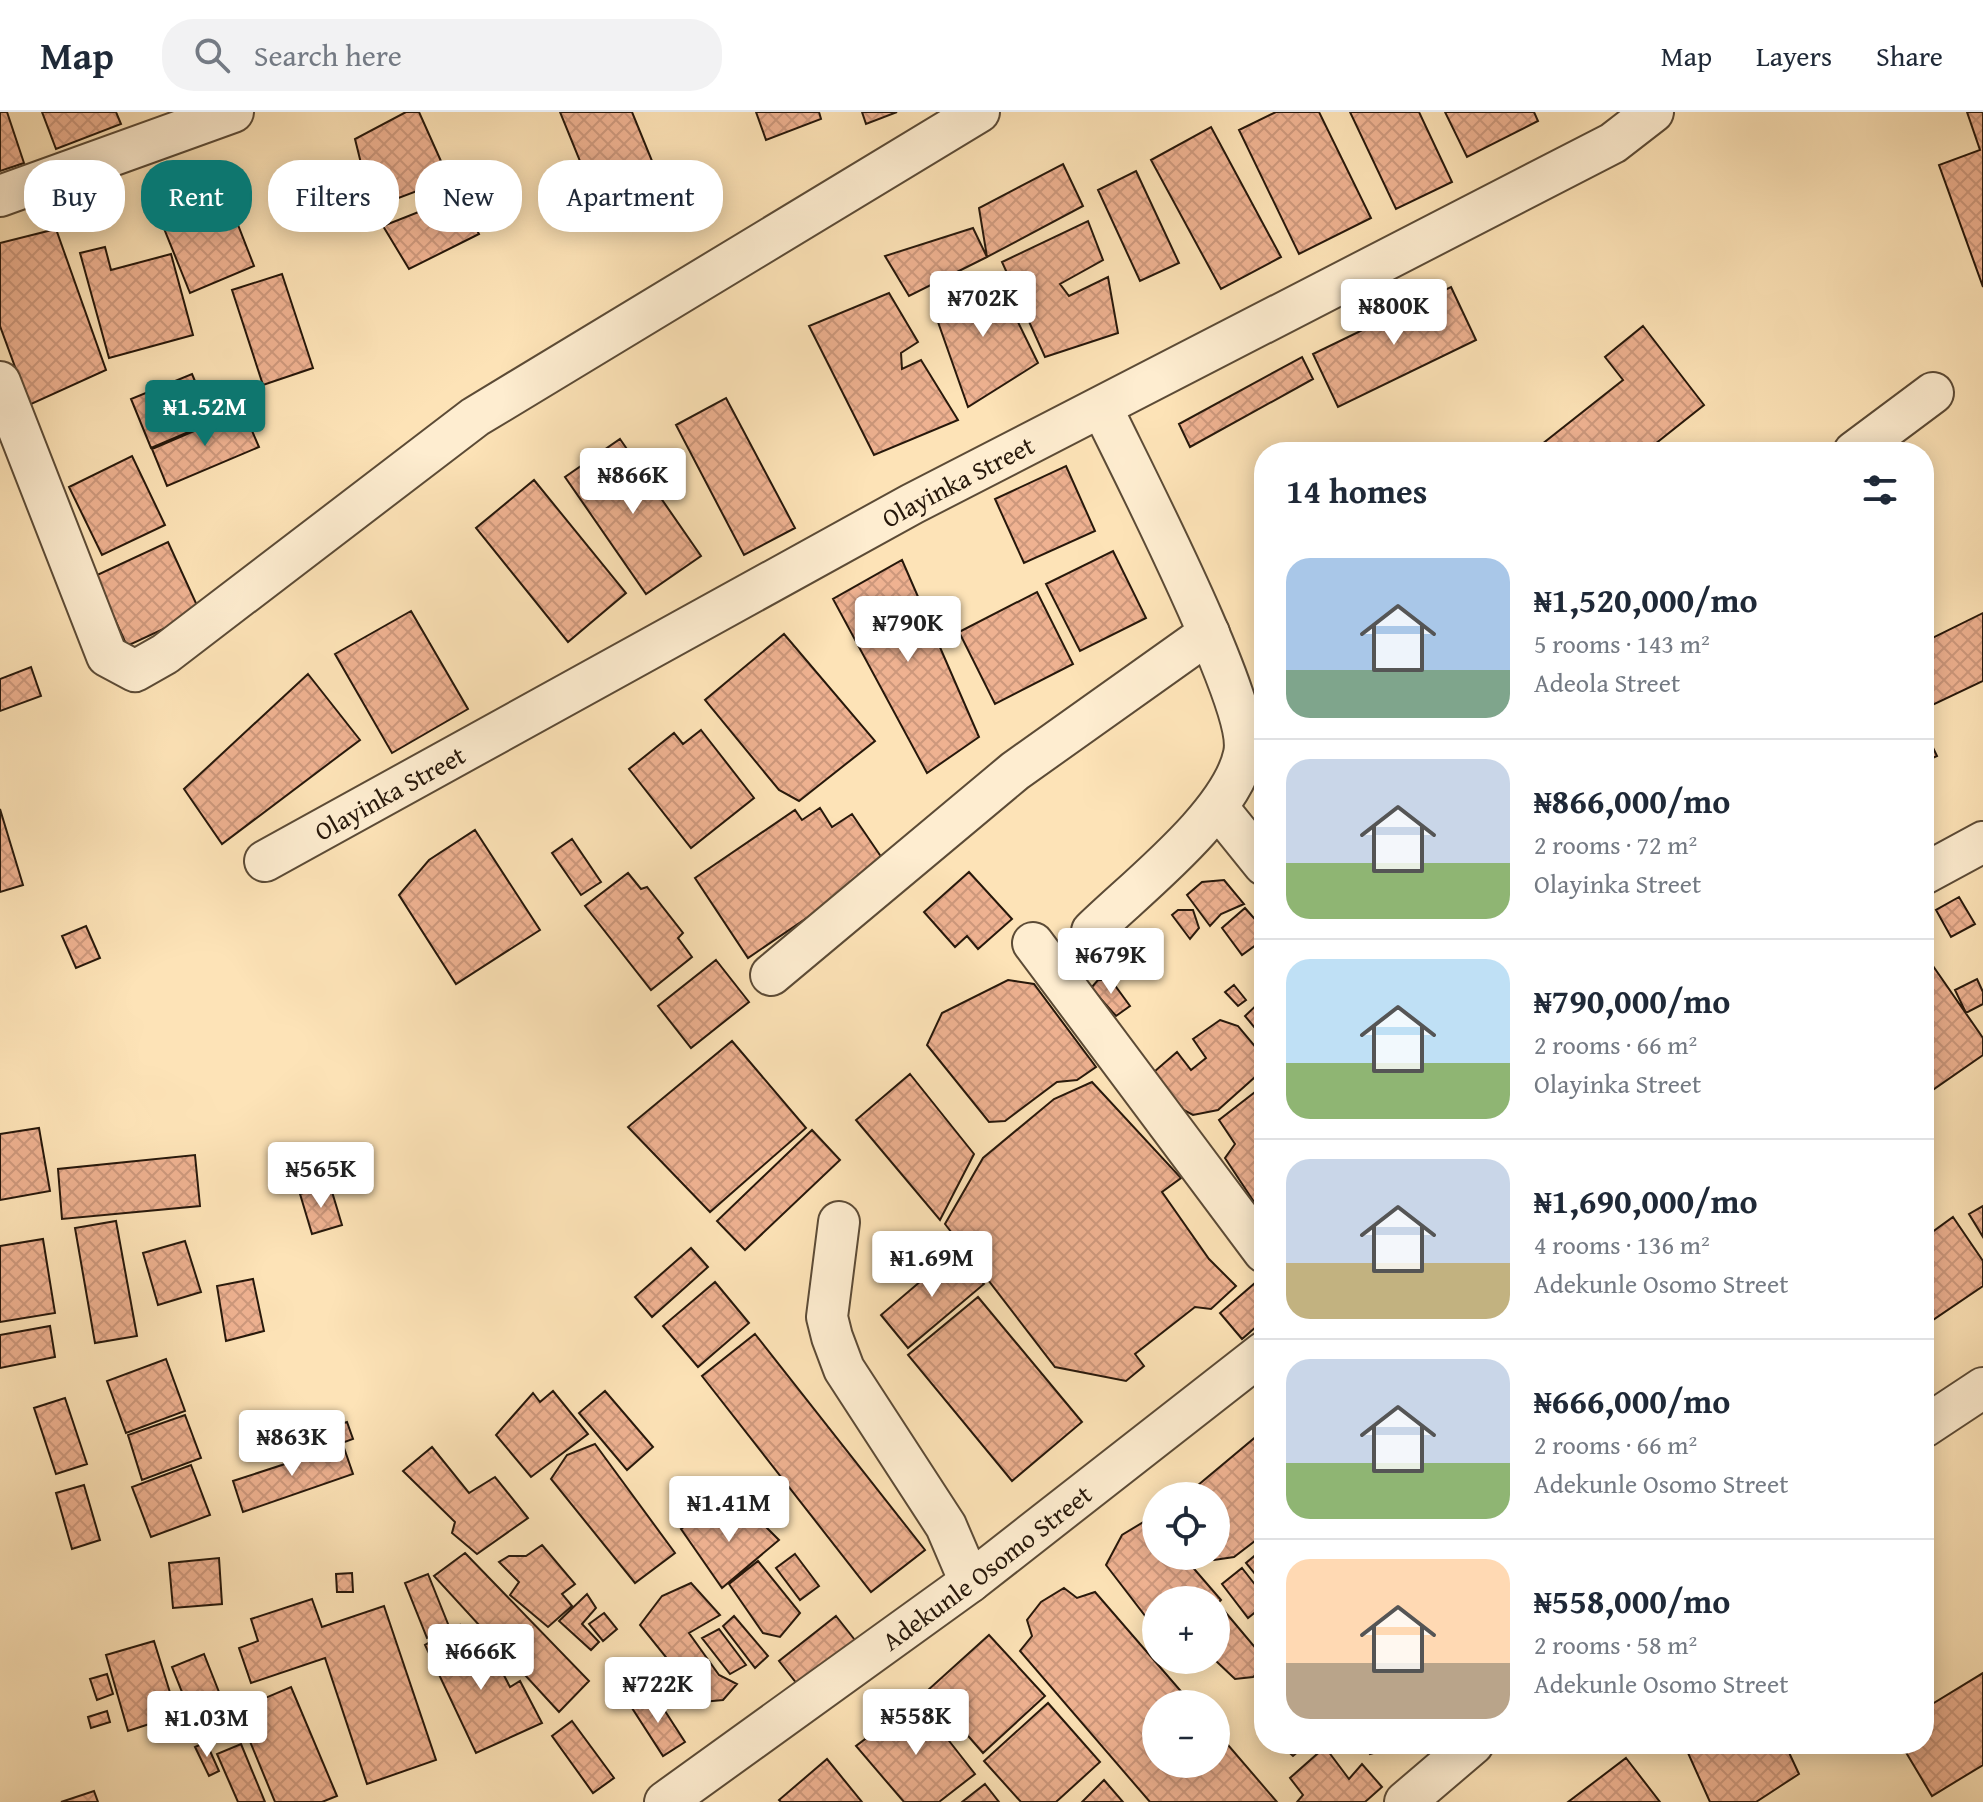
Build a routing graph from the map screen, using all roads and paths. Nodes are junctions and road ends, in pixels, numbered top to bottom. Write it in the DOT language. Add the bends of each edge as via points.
graph roads {
  1 [pos="233,112"];
  2 [pos="979,112"];
  3 [pos="1653,112"];
  4 [pos="0,196"];
  5 [pos="0,382"];
  6 [pos="1933,393"];
  7 [pos="1102,408"];
  8 [pos="1867,442"];
  9 [pos="1209,633"];
  10 [pos="1218,808"];
  11 [pos="1983,842"];
  12 [pos="1254,853"];
  13 [pos="265,861"];
  14 [pos="1934,869"];
  15 [pos="1092,931"];
  16 [pos="1033,943"];
  17 [pos="771,975"];
  18 [pos="839,1222"];
  19 [pos="1254,1239"];
  20 [pos="1254,1360"];
  21 [pos="1983,1388"];
  22 [pos="1934,1420"];
  23 [pos="970,1582"];
  24 [pos="1461,1754"];
  25 [pos="665,1802"];
  26 [pos="1405,1802"];
  1 -- 4 [label="street"];
  2 -- 5 [label="street" via="475,417 165,654 135,671 107,656"];
  3 -- 7 [label="street, Olayinka Street" via="1613,143"];
  6 -- 8 [label="street"];
  7 -- 9 [label="street"];
  7 -- 13 [label="street, Olayinka Street" via="912,504"];
  9 -- 10 [label="street" via="1236,700 1245,752"];
  9 -- 17 [label="street" via="1015,771"];
  10 -- 12 [label="street"];
  10 -- 15 [label="street"];
  11 -- 14 [label="street"];
  16 -- 19 [label="street"];
  18 -- 23 [label="street" via="827,1317 832,1337 844,1369 946,1526"];
  20 -- 23 [label="street, Adekunle Osomo Street"];
  21 -- 22 [label="street"];
  23 -- 25 [label="street, Adekunle Osomo Street"];
  24 -- 26 [label="street"];
}
